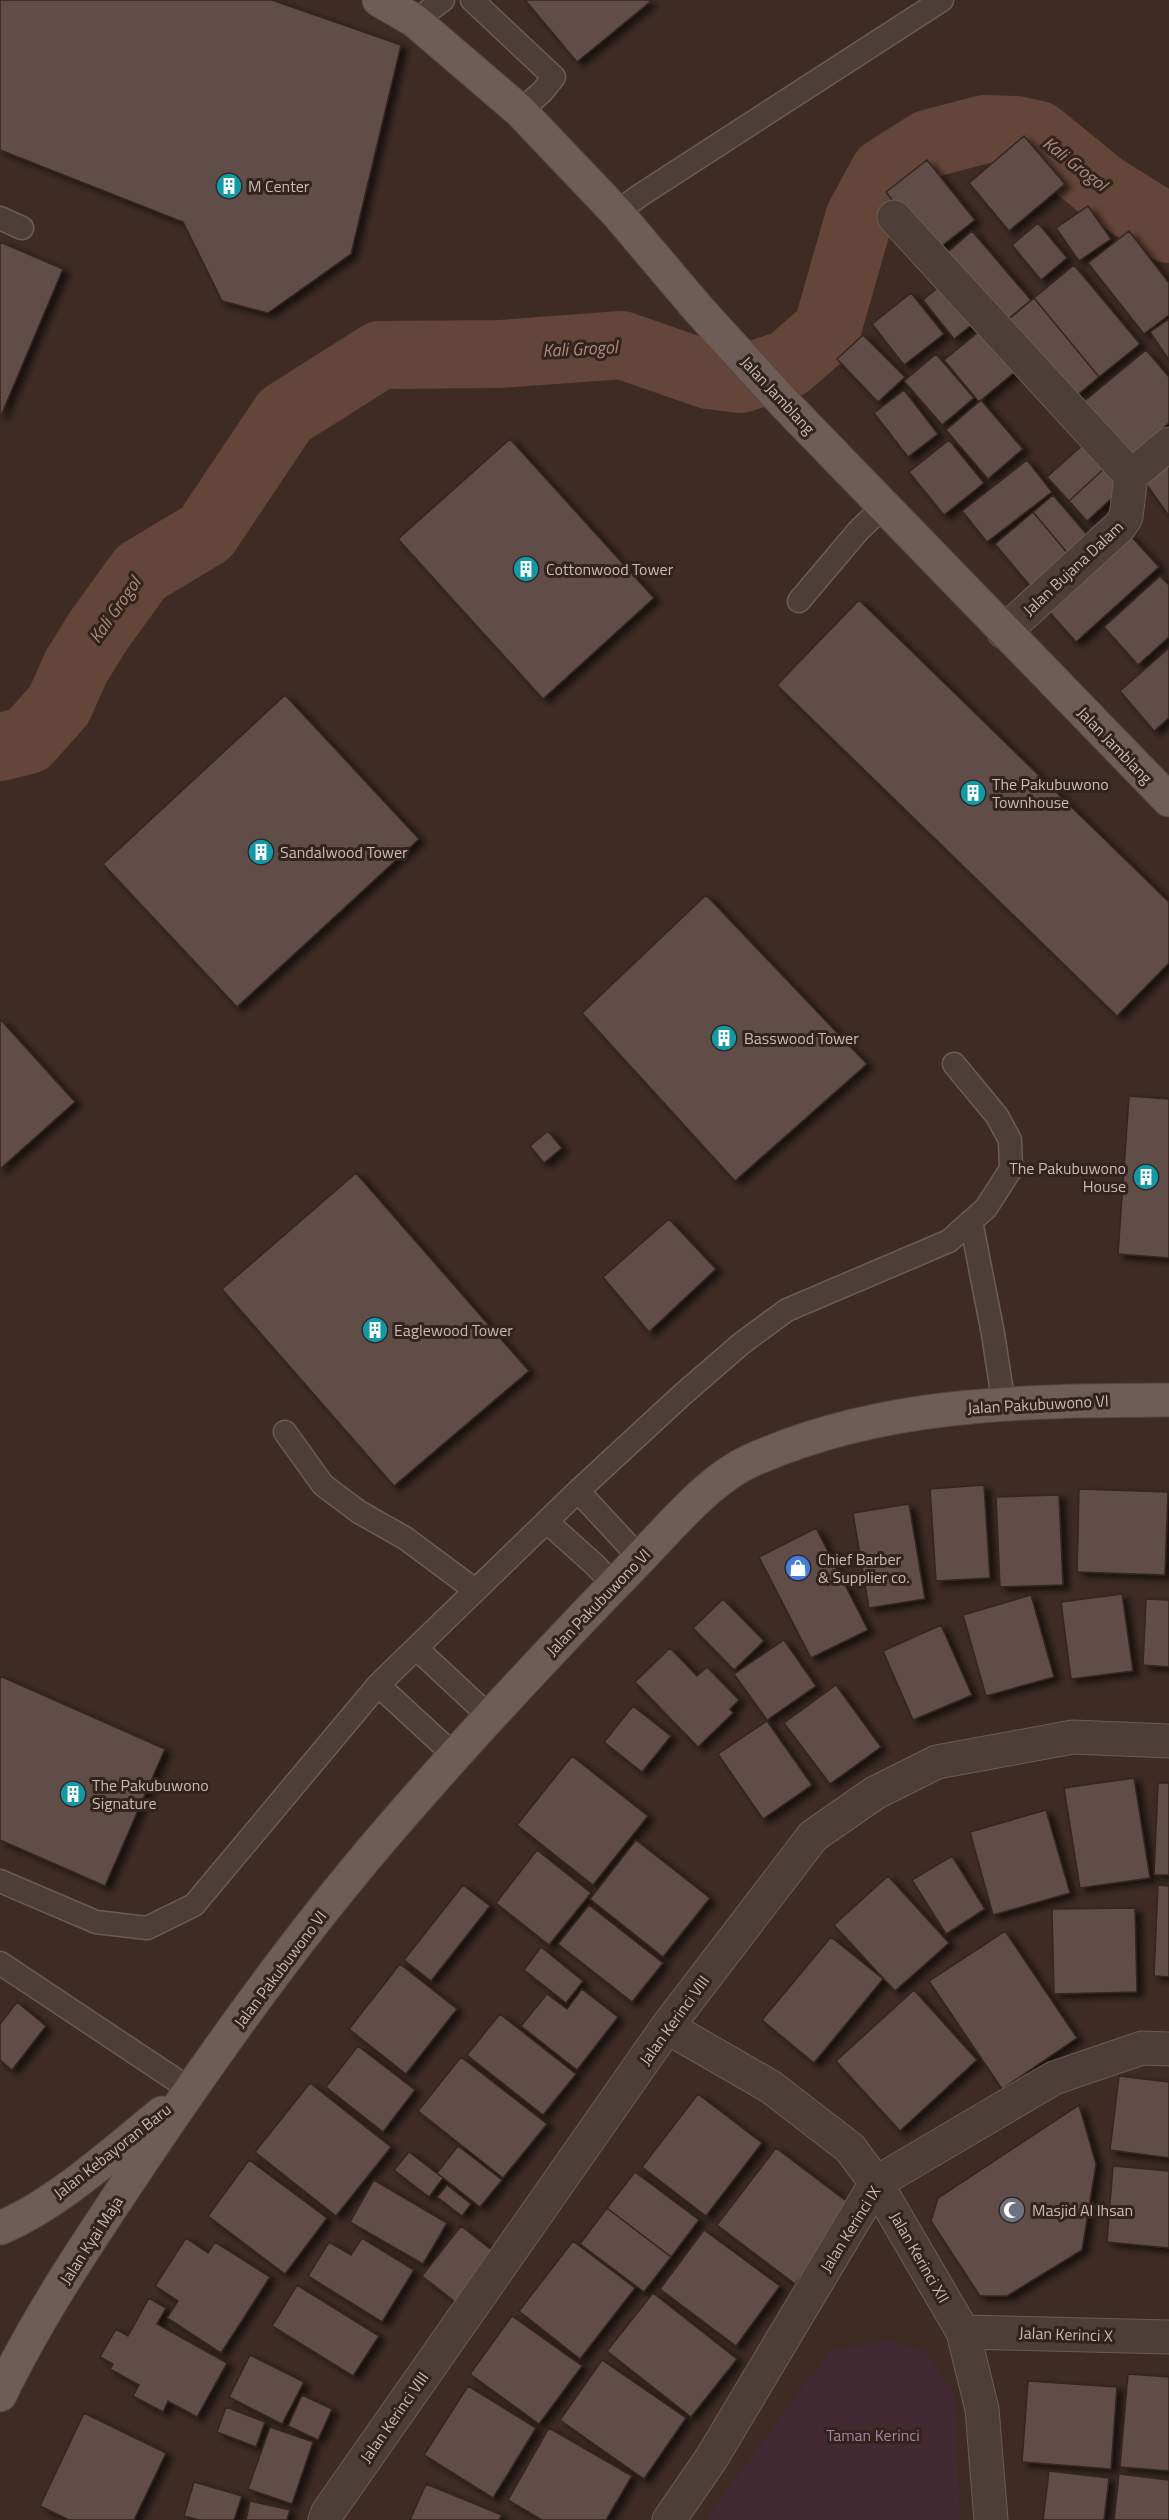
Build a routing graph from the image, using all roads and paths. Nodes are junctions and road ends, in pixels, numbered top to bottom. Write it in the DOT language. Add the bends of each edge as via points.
graph roads {
  1 [pos="379,0"];
  2 [pos="443,0"];
  3 [pos="472,0"];
  4 [pos="942,0"];
  5 [pos="416,21"];
  6 [pos="520,111"];
  7 [pos="616,213"];
  8 [pos="894,217"];
  9 [pos="0,218"];
  10 [pos="22,228"];
  11 [pos="1169,444"];
  12 [pos="1131,476"];
  13 [pos="884,506"];
  14 [pos="799,601"];
  15 [pos="1004,632"];
  16 [pos="1169,800"];
  17 [pos="954,1064"];
  18 [pos="971,1221"];
  19 [pos="1169,1400"];
  20 [pos="1004,1405"];
  21 [pos="285,1432"];
  22 [pos="578,1491"];
  23 [pos="547,1522"];
  24 [pos="640,1558"];
  25 [pos="614,1585"];
  26 [pos="475,1590"];
  27 [pos="416,1648"];
  28 [pos="378,1685"];
  29 [pos="489,1716"];
  30 [pos="1169,1741"];
  31 [pos="455,1756"];
  32 [pos="0,1881"];
  33 [pos="0,1963"];
  34 [pos="667,2027"];
  35 [pos="1169,2049"];
  36 [pos="191,2090"];
  37 [pos="876,2184"];
  38 [pos="0,2228"];
  39 [pos="963,2331"];
  40 [pos="1169,2337"];
  41 [pos="0,2395"];
  42 [pos="325,2520"];
  43 [pos="669,2520"];
  44 [pos="991,2520"];
  1 -- 5 [label="main road, Jalan Jamblang"];
  2 -- 5 [label="lane"];
  3 -- 6 [label="lane" via="554,76"];
  4 -- 7 [label="lane"];
  5 -- 6 [label="main road, Jalan Jamblang"];
  6 -- 7 [label="main road, Jalan Jamblang"];
  7 -- 13 [label="main road, Jalan Jamblang" via="784,403"];
  8 -- 12 [label="street"];
  9 -- 10 [label="lane"];
  11 -- 12 [label="street"];
  12 -- 15 [label="street, Jalan Bujana Dalam" via="1126,517 1120,526"];
  13 -- 14 [label="lane"];
  13 -- 15 [label="main road, Jalan Jamblang"];
  15 -- 16 [label="main road, Jalan Jamblang"];
  17 -- 18 [label="lane" via="997,1116 1010,1140 1011,1169 986,1208"];
  18 -- 20 [label="lane"];
  18 -- 22 [label="lane" via="949,1241 787,1310 683,1394"];
  19 -- 20 [label="main road, Jalan Pakubuwono VI"];
  20 -- 24 [label="main road, Jalan Pakubuwono VI" via="904,1414 841,1430 747,1462 699,1497"];
  21 -- 26 [label="lane" via="323,1485"];
  22 -- 23 [label="lane"];
  22 -- 24 [label="lane"];
  23 -- 25 [label="lane"];
  23 -- 26 [label="lane"];
  24 -- 25 [label="main road, Jalan Pakubuwono VI"];
  25 -- 29 [label="main road, Jalan Pakubuwono VI"];
  26 -- 27 [label="lane"];
  27 -- 28 [label="lane"];
  27 -- 29 [label="lane"];
  28 -- 31 [label="lane"];
  28 -- 32 [label="lane" via="194,1905 147,1928 136,1927 96,1922"];
  29 -- 31 [label="main road, Jalan Pakubuwono VI"];
  30 -- 34 [label="street, Jalan Kerinci VIII" via="1073,1737 937,1762 875,1793 813,1836"];
  31 -- 36 [label="main road, Jalan Pakubuwono VI" via="308,1930"];
  33 -- 36 [label="lane"];
  34 -- 37 [label="street, Jalan Kerinci XII" via="771,2086 850,2148"];
  34 -- 42 [label="street, Jalan Kerinci VIII"];
  35 -- 37 [label="street, Jalan Kerinci IX" via="1142,2048 1053,2078"];
  36 -- 38 [label="main road, Jalan Kebayoran Baru" via="97,2166"];
  36 -- 41 [label="main road, Jalan Kyai Maja" via="42,2316"];
  37 -- 39 [label="street, Jalan Kerinci XII"];
  37 -- 43 [label="street, Jalan Kerinci IX" via="711,2459"];
  39 -- 40 [label="street, Jalan Kerinci X"];
  39 -- 44 [label="street, Jalan Kerinci XII" via="982,2409"];
}
